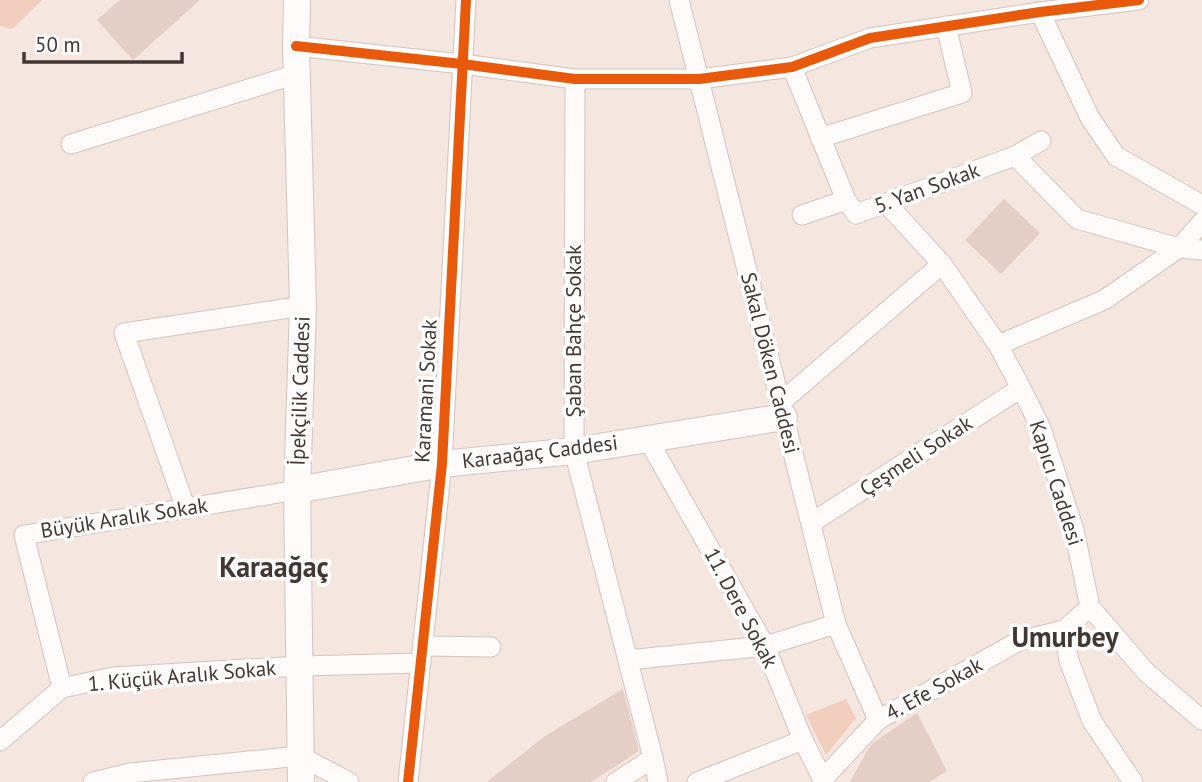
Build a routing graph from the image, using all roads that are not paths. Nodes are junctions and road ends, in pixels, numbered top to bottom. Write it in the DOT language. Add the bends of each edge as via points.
graph roads {
  1 [pos="297,0"];
  2 [pos="466,0"];
  3 [pos="679,0"];
  4 [pos="1139,0"];
  5 [pos="1064,4"];
  6 [pos="1040,12"];
  7 [pos="946,26"];
  8 [pos="296,46"];
  9 [pos="462,64"];
  10 [pos="792,67"];
  11 [pos="297,74"];
  12 [pos="575,79"];
  13 [pos="699,79"];
  14 [pos="820,138"];
  15 [pos="1041,141"];
  16 [pos="71,144"];
  17 [pos="1015,156"];
  18 [pos="846,200"];
  19 [pos="886,203"];
  20 [pos="1202,205"];
  21 [pos="802,215"];
  22 [pos="1202,222"];
  23 [pos="1179,248"];
  24 [pos="1202,250"];
  25 [pos="942,264"];
  26 [pos="303,306"];
  27 [pos="998,345"];
  28 [pos="1021,388"];
  29 [pos="782,410"];
  30 [pos="647,438"];
  31 [pos="574,451"];
  32 [pos="442,464"];
  33 [pos="297,490"];
  34 [pos="186,509"];
  35 [pos="811,523"];
  36 [pos="1090,607"];
  37 [pos="836,624"];
  38 [pos="1064,630"];
  39 [pos="765,646"];
  40 [pos="491,647"];
  41 [pos="422,655"];
  42 [pos="628,660"];
  43 [pos="300,666"];
  44 [pos="62,688"];
  45 [pos="878,720"];
  46 [pos="1202,720"];
  47 [pos="803,740"];
  48 [pos="0,741"];
  49 [pos="653,758"];
  50 [pos="300,769"];
  51 [pos="131,777"];
  52 [pos="823,780"];
  53 [pos="93,782"];
  54 [pos="349,782"];
  55 [pos="408,782"];
  56 [pos="616,782"];
  57 [pos="658,782"];
  58 [pos="697,782"];
  59 [pos="1133,782"];
  1 -- 8 [label="main road, İpekçilik Caddesi"];
  2 -- 9 [label="street, Karamani Sokak"];
  3 -- 13 [label="street, Sakal Döken Caddesi"];
  4 -- 5 [label="street"];
  5 -- 6 [label="street"];
  6 -- 7 [label="street"];
  6 -- 20 [label="street" via="1090,118 1116,156"];
  7 -- 10 [label="street" via="870,38"];
  7 -- 14 [label="street" via="961,93"];
  8 -- 9 [label="street"];
  8 -- 11 [label="main road, İpekçilik Caddesi"];
  9 -- 12 [label="street"];
  9 -- 32 [label="street, Karamani Sokak"];
  10 -- 13 [label="street"];
  10 -- 14 [label="street"];
  11 -- 16 [label="street"];
  11 -- 26 [label="main road, İpekçilik Caddesi"];
  12 -- 13 [label="street"];
  12 -- 31 [label="street, Şaban Bahçe Sokak"];
  13 -- 29 [label="street, Sakal Döken Caddesi"];
  14 -- 18 [label="street"];
  15 -- 17 [label="street, 5. Yan Sokak"];
  17 -- 19 [label="street, 5. Yan Sokak"];
  17 -- 23 [label="street" via="1077,219"];
  18 -- 19 [label="street, 5. Yan Sokak" via="856,214"];
  18 -- 21 [label="street"];
  19 -- 25 [label="street, Kapıcı Caddesi"];
  22 -- 23 [label="street"];
  23 -- 24 [label="street"];
  23 -- 27 [label="street" via="1104,300"];
  25 -- 27 [label="street, Kapıcı Caddesi"];
  25 -- 29 [label="street"];
  26 -- 33 [label="main road, İpekçilik Caddesi"];
  26 -- 34 [label="street" via="124,333"];
  27 -- 28 [label="street, Kapıcı Caddesi"];
  28 -- 35 [label="street, Çeşmeli Sokak"];
  28 -- 36 [label="street, Kapıcı Caddesi" via="1041,428 1074,530"];
  29 -- 30 [label="main road, Karaağaç Caddesi"];
  29 -- 35 [label="street, Sakal Döken Caddesi"];
  30 -- 31 [label="main road, Karaağaç Caddesi"];
  30 -- 39 [label="street, 11. Dere Sokak"];
  31 -- 32 [label="main road, Karaağaç Caddesi"];
  31 -- 42 [label="street, Şaban Bahçe Sokak"];
  32 -- 33 [label="main road, Karaağaç Caddesi"];
  32 -- 41 [label="street, Karamani Sokak"];
  33 -- 34 [label="street, Büyük Aralık Sokak"];
  33 -- 43 [label="main road, İpekçilik Caddesi"];
  34 -- 44 [label="street, Büyük Aralık Sokak" via="24,535"];
  35 -- 37 [label="street, Sakal Döken Caddesi"];
  36 -- 38 [label="street"];
  36 -- 46 [label="street" via="1146,672"];
  37 -- 39 [label="street"];
  37 -- 45 [label="street, Sakal Döken Caddesi"];
  38 -- 45 [label="street, 4. Efe Sokak" via="1019,642"];
  38 -- 59 [label="street" via="1069,661 1092,721"];
  39 -- 42 [label="street"];
  39 -- 47 [label="street, 11. Dere Sokak"];
  40 -- 41 [label="street, 1. Küçük Aralık Sokak"];
  41 -- 43 [label="street, 1. Küçük Aralık Sokak"];
  41 -- 55 [label="street, Karamani Sokak"];
  42 -- 49 [label="street, Şaban Bahçe Sokak"];
  43 -- 44 [label="street, 1. Küçük Aralık Sokak" via="113,677"];
  43 -- 50 [label="main road, İpekçilik Caddesi"];
  44 -- 48 [label="street, 1. Küçük Aralık Sokak"];
  45 -- 52 [label="street, 4. Efe Sokak"];
  47 -- 52 [label="street, 11. Dere Sokak"];
  47 -- 58 [label="street"];
  49 -- 56 [label="street"];
  49 -- 57 [label="street, Şaban Bahçe Sokak"];
  50 -- 51 [label="street"];
  50 -- 54 [label="street"];
  51 -- 53 [label="street"];
}
